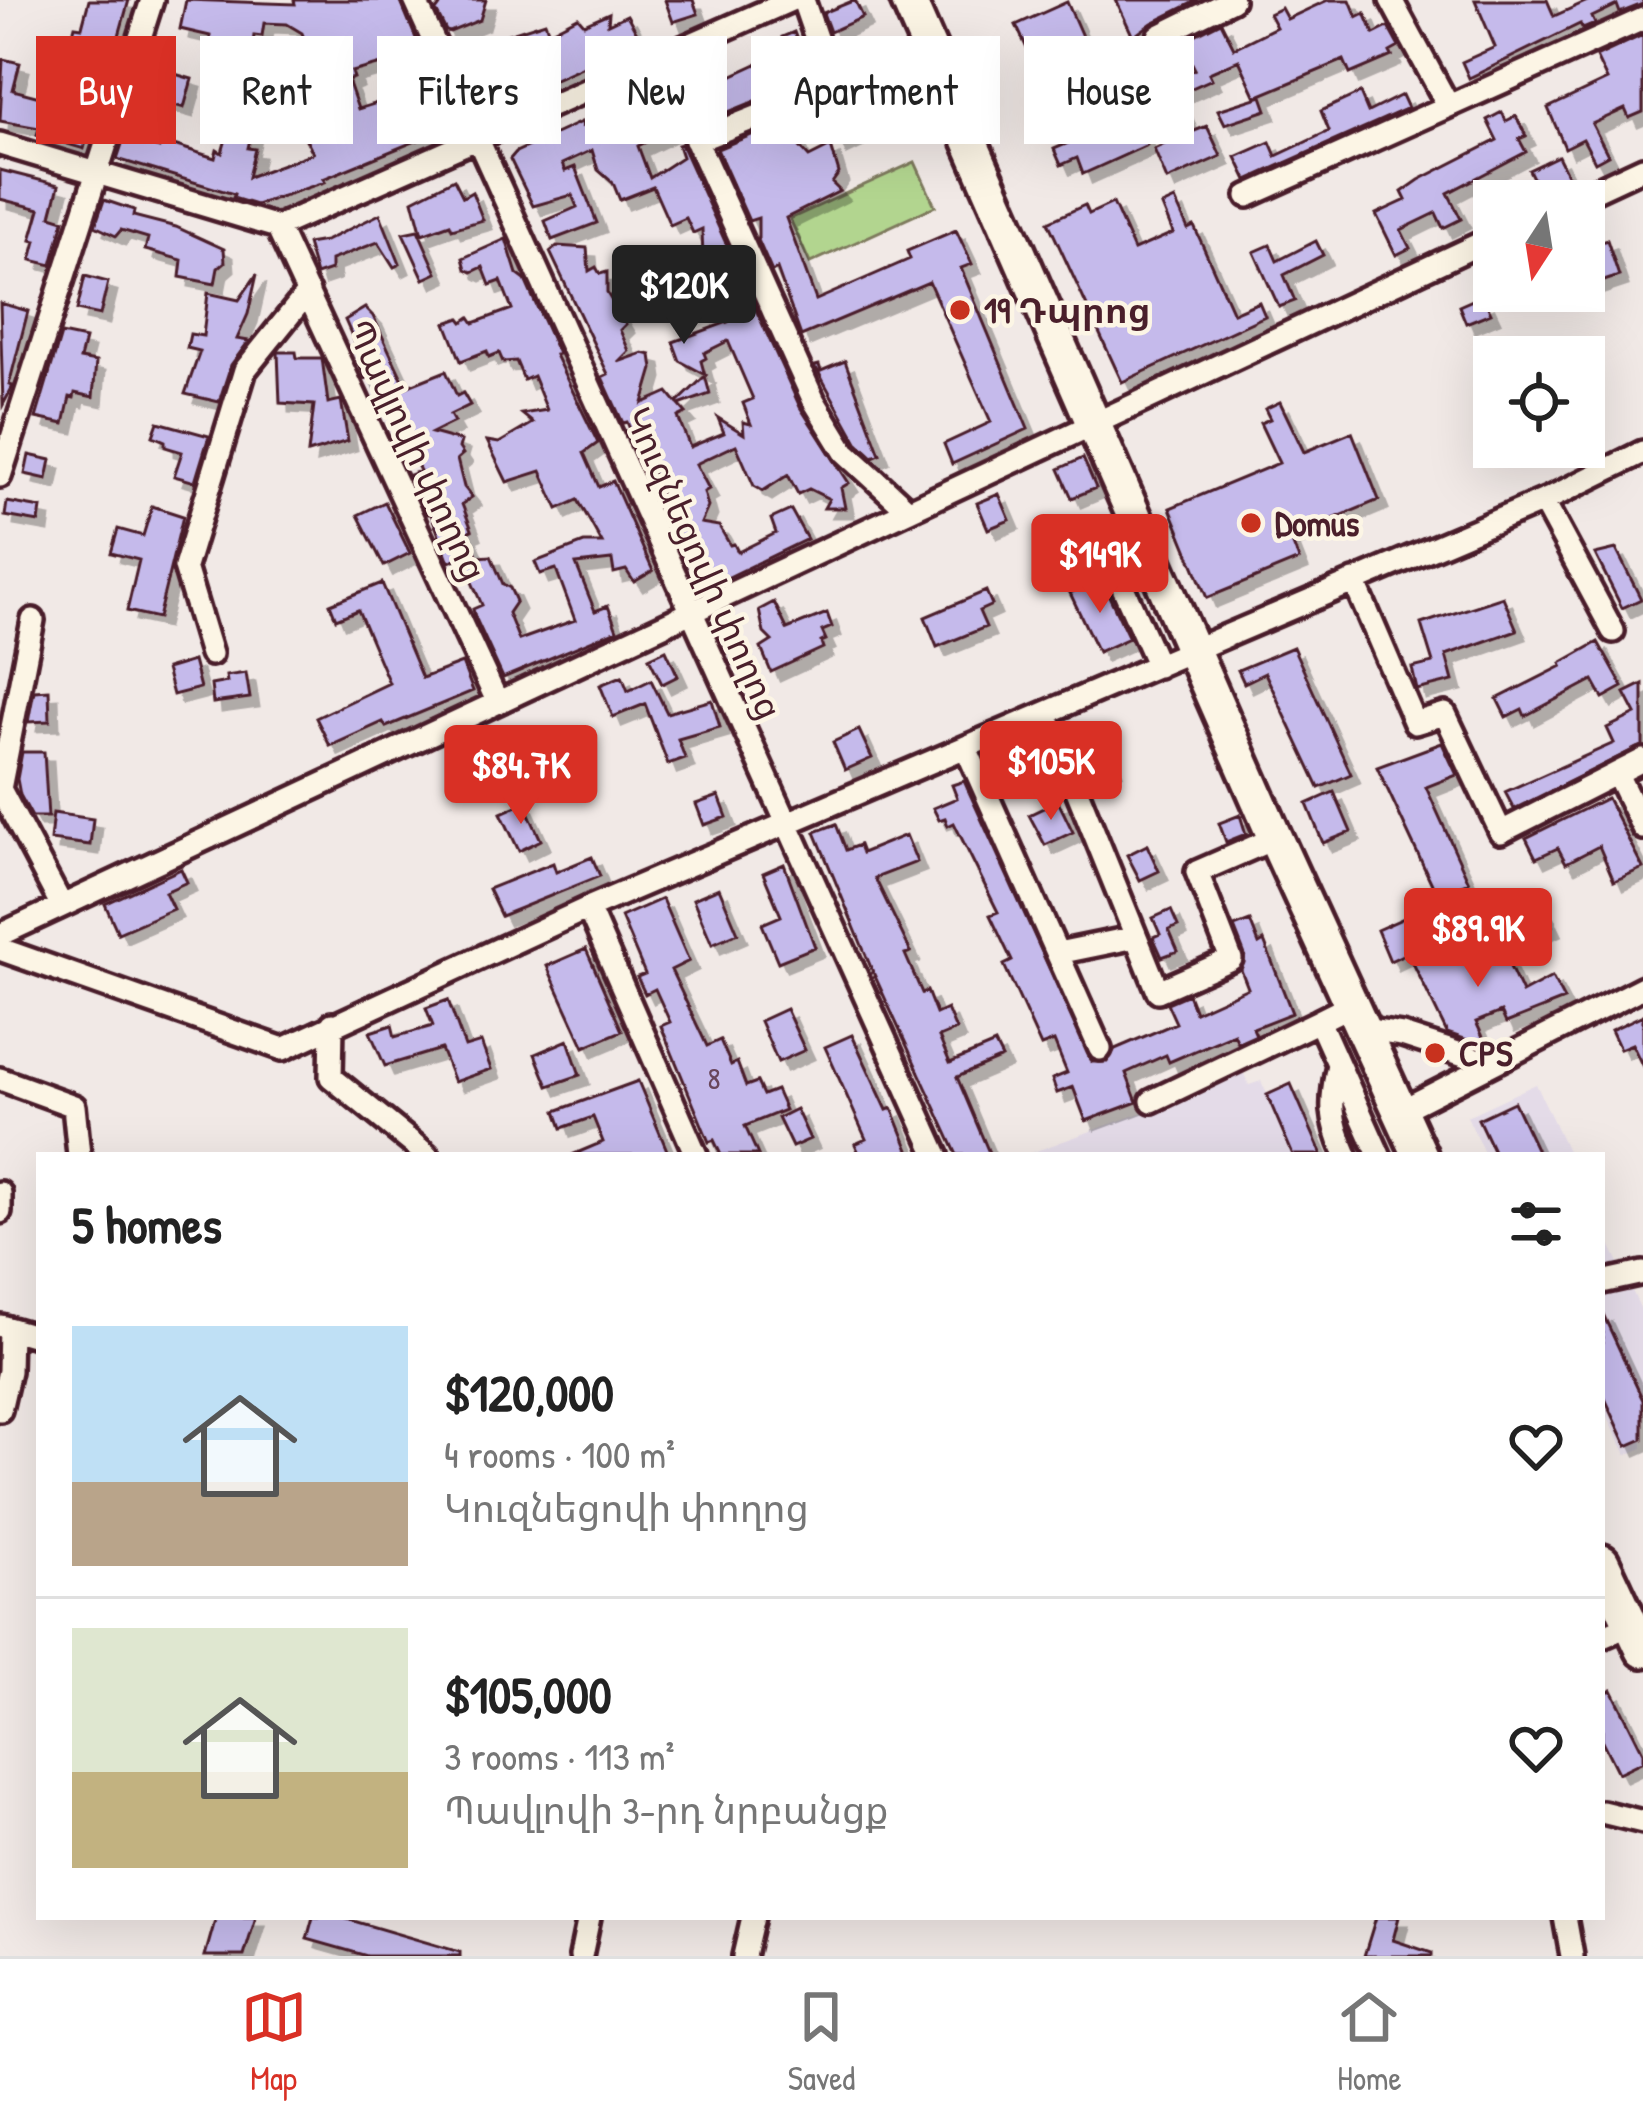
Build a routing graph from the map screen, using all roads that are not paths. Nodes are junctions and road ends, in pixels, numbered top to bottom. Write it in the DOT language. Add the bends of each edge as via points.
graph roads {
  1 [pos="152,0"];
  2 [pos="415,0"];
  3 [pos="791,0"];
  4 [pos="803,0"];
  5 [pos="908,0"];
  6 [pos="1232,0"];
  7 [pos="1391,0"];
  8 [pos="1643,19"];
  9 [pos="432,36"];
  10 [pos="709,36"];
  11 [pos="1159,36"];
  12 [pos="1448,105"];
  13 [pos="727,129"];
  14 [pos="0,144"];
  15 [pos="466,144"];
  16 [pos="483,144"];
  17 [pos="697,144"];
  18 [pos="1643,168"];
  19 [pos="96,173"];
  20 [pos="1605,186"];
  21 [pos="1248,196"];
  22 [pos="277,227"];
  23 [pos="1473,247"];
  24 [pos="308,292"];
  25 [pos="1093,422"];
  26 [pos="1643,452"];
  27 [pos="0,476"];
  28 [pos="1543,501"];
  29 [pos="907,509"];
  30 [pos="1149,549"];
  31 [pos="1354,581"];
  32 [pos="690,614"];
  33 [pos="32,620"];
  34 [pos="1613,631"];
  35 [pos="1193,650"];
  36 [pos="212,654"];
  37 [pos="1158,666"];
  38 [pos="497,701"];
  39 [pos="1046,714"];
  40 [pos="966,748"];
  41 [pos="1643,760"];
  42 [pos="1617,774"];
  43 [pos="0,789"];
  44 [pos="785,825"];
  45 [pos="1643,828"];
  46 [pos="1275,838"];
  47 [pos="62,906"];
  48 [pos="588,908"];
  49 [pos="1136,937"];
  50 [pos="1,951"];
  51 [pos="1058,953"];
  52 [pos="1643,987"];
  53 [pos="1357,1017"];
  54 [pos="1319,1021"];
  55 [pos="332,1024"];
  56 [pos="1100,1049"];
  57 [pos="1338,1064"];
  58 [pos="1492,1064"];
  59 [pos="0,1079"];
  60 [pos="1152,1101"];
  61 [pos="1400,1112"];
  62 [pos="79,1152"];
  63 [pos="423,1152"];
  64 [pos="695,1152"];
  65 [pos="936,1152"];
  66 [pos="1345,1152"];
  67 [pos="1377,1152"];
  68 [pos="1419,1152"];
  69 [pos="0,1193"];
  70 [pos="0,1212"];
  71 [pos="1643,1273"];
  72 [pos="1605,1281"];
  73 [pos="5,1327"];
  74 [pos="36,1336"];
  75 [pos="0,1410"];
  76 [pos="1605,1570"];
  77 [pos="1632,1641"];
  78 [pos="1605,1813"];
  79 [pos="1643,1822"];
  80 [pos="588,1920"];
  81 [pos="752,1920"];
  82 [pos="1566,1920"];
  83 [pos="581,1956"];
  84 [pos="744,1956"];
  85 [pos="1572,1956"];
  1 -- 19 [label="street"];
  2 -- 9 [label="street, Կուզնեցովի փողոց"];
  3 -- 10 [label="street"];
  4 -- 13 [label="street" via="823,58 820,82 807,97"];
  5 -- 25 [label="highway"];
  6 -- 11 [label="street"];
  7 -- 12 [label="street"];
  8 -- 12 [label="street"];
  12 -- 21 [label="street"];
  14 -- 19 [label="street"];
  15 -- 22 [label="street"];
  16 -- 32 [label="street, Կուզնեցովի փողոց"];
  17 -- 29 [label="street" via="814,400 845,452"];
  18 -- 20 [label="street"];
  19 -- 22 [label="street"];
  19 -- 27 [label="street"];
  22 -- 24 [label="street, Պավլովի փողոց"];
  23 -- 25 [label="street"];
  24 -- 36 [label="street" via="245,370 185,567"];
  24 -- 38 [label="street, Պավլովի փողոց"];
  25 -- 29 [label="street"];
  25 -- 30 [label="highway"];
  26 -- 28 [label="street"];
  28 -- 31 [label="street"];
  28 -- 34 [label="street"];
  29 -- 32 [label="street"];
  30 -- 35 [label="highway"];
  30 -- 37 [label="street" via="1113,566"];
  31 -- 35 [label="street"];
  31 -- 42 [label="street" via="1414,723 1445,714 1501,832"];
  32 -- 38 [label="street"];
  32 -- 44 [label="street, Կուզնեցովի փողոց"];
  33 -- 43 [label="street"];
  35 -- 37 [label="street"];
  35 -- 46 [label="highway"];
  37 -- 39 [label="street"];
  38 -- 47 [label="street"];
  39 -- 40 [label="street"];
  39 -- 49 [label="street"];
  40 -- 44 [label="street"];
  40 -- 51 [label="street"];
  41 -- 42 [label="street"];
  42 -- 45 [label="street"];
  43 -- 47 [label="street"];
  44 -- 48 [label="street"];
  44 -- 65 [label="street, Կուզնեցովի փողոց"];
  46 -- 49 [label="street" via="1197,872 1231,959 1158,991"];
  46 -- 53 [label="highway"];
  47 -- 50 [label="street"];
  48 -- 55 [label="street"];
  48 -- 64 [label="street"];
  49 -- 51 [label="street"];
  50 -- 55 [label="street" via="283,1049"];
  51 -- 56 [label="street"];
  52 -- 58 [label="street"];
  53 -- 54 [label="street"];
  53 -- 58 [label="street"];
  53 -- 61 [label="highway"];
  54 -- 57 [label="street"];
  54 -- 60 [label="street"];
  55 -- 63 [label="street" via="331,1077"];
  57 -- 66 [label="street" via="1332,1125"];
  57 -- 67 [label="street"];
  58 -- 61 [label="street"];
  59 -- 62 [label="street" via="74,1106"];
  61 -- 68 [label="highway"];
  69 -- 70 [label="street"];
  71 -- 72 [label="street"];
  73 -- 74 [label="street"];
  73 -- 75 [label="street" via="9,1371"];
  76 -- 77 [label="highway"];
  78 -- 79 [label="street"];
  80 -- 83 [label="street"];
  81 -- 84 [label="street"];
  82 -- 85 [label="street"];
}
